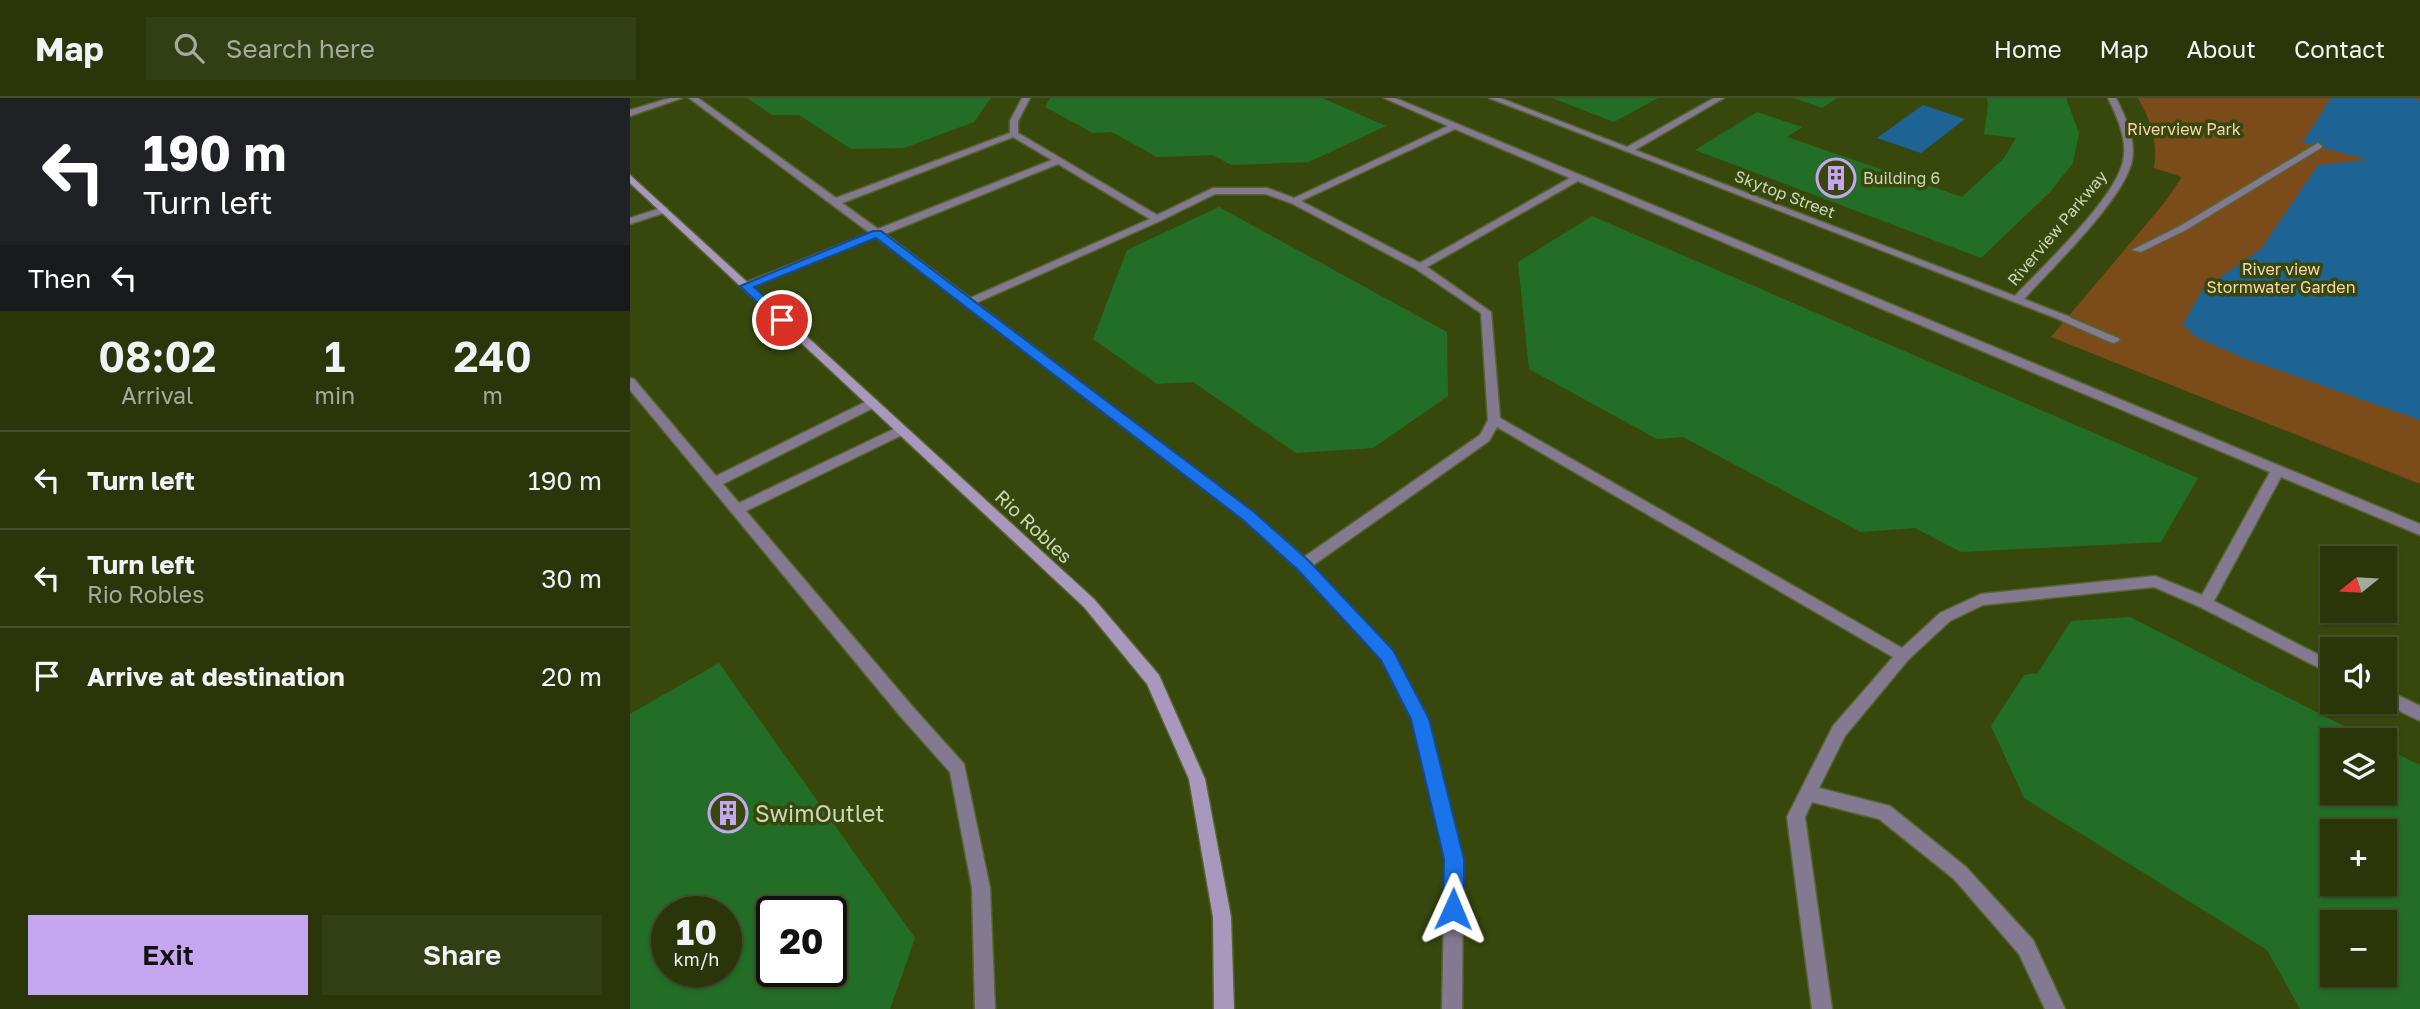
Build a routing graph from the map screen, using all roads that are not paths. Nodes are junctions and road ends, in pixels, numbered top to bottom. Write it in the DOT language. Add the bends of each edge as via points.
graph roads {
  1 [pos="678,98"];
  2 [pos="693,98"];
  3 [pos="1026,98"];
  4 [pos="1388,98"];
  5 [pos="1493,98"];
  6 [pos="1720,98"];
  7 [pos="2112,98"];
  8 [pos="630,113"];
  9 [pos="1455,126"];
  10 [pos="1014,134"];
  11 [pos="2318,146"];
  12 [pos="1628,150"];
  13 [pos="1058,161"];
  14 [pos="1578,177"];
  15 [pos="630,178"];
  16 [pos="1294,201"];
  17 [pos="835,202"];
  18 [pos="664,210"];
  19 [pos="1157,219"];
  20 [pos="630,221"];
  21 [pos="877,233"];
  22 [pos="2137,250"];
  23 [pos="1420,267"];
  24 [pos="746,286"];
  25 [pos="2017,299"];
  26 [pos="968,303"];
  27 [pos="2114,340"];
  28 [pos="630,383"];
  29 [pos="873,403"];
  30 [pos="1494,420"];
  31 [pos="902,430"];
  32 [pos="2277,472"];
  33 [pos="714,482"];
  34 [pos="737,510"];
  35 [pos="2420,530"];
  36 [pos="1303,565"];
  37 [pos="2205,603"];
  38 [pos="1903,656"];
  39 [pos="2320,662"];
  40 [pos="2397,702"];
  41 [pos="2420,714"];
  42 [pos="1808,793"];
  43 [pos="985,1009"];
  44 [pos="1224,1009"];
  45 [pos="1452,1009"];
  46 [pos="1822,1009"];
  47 [pos="2055,1009"];
  1 -- 8 [label="street"];
  2 -- 17 [label="street"];
  3 -- 10 [label="street" via="1014,121"];
  4 -- 9 [label="street"];
  5 -- 12 [label="street, Skytop Street"];
  6 -- 12 [label="street"];
  7 -- 25 [label="street, Riverview Parkway" via="2127,138 2128,163 2115,190"];
  9 -- 14 [label="street"];
  9 -- 16 [label="street"];
  10 -- 13 [label="street"];
  10 -- 17 [label="street"];
  11 -- 22 [label="street" via="2183,228"];
  12 -- 25 [label="street, Skytop Street"];
  13 -- 19 [label="street"];
  13 -- 21 [label="street"];
  14 -- 23 [label="street"];
  14 -- 32 [label="street"];
  15 -- 18 [label="street, Rio Robles"];
  16 -- 19 [label="street" via="1267,191 1213,191"];
  16 -- 23 [label="street"];
  17 -- 21 [label="street"];
  18 -- 20 [label="street"];
  18 -- 24 [label="street, Rio Robles"];
  19 -- 26 [label="street"];
  21 -- 24 [label="street"];
  21 -- 26 [label="street"];
  23 -- 30 [label="street" via="1486,312"];
  24 -- 29 [label="street, Rio Robles"];
  25 -- 27 [label="street, Skytop Street"];
  26 -- 36 [label="street" via="1248,516"];
  28 -- 33 [label="street"];
  29 -- 31 [label="street, Rio Robles"];
  29 -- 33 [label="street"];
  30 -- 36 [label="street" via="1485,438"];
  30 -- 38 [label="street"];
  31 -- 34 [label="street"];
  31 -- 44 [label="street, Rio Robles" via="1089,603 1153,680 1197,779 1222,917"];
  32 -- 35 [label="street"];
  32 -- 37 [label="street"];
  33 -- 34 [label="street"];
  34 -- 43 [label="street" via="958,769 981,888"];
  36 -- 45 [label="street" via="1387,655 1420,719 1454,859"];
  37 -- 38 [label="street" via="2155,581 1981,600 1945,617"];
  37 -- 39 [label="street"];
  38 -- 42 [label="street" via="1839,731"];
  40 -- 41 [label="street"];
  42 -- 46 [label="street" via="1796,817"];
  42 -- 47 [label="street" via="1884,812 1960,873 2026,947"];
}
